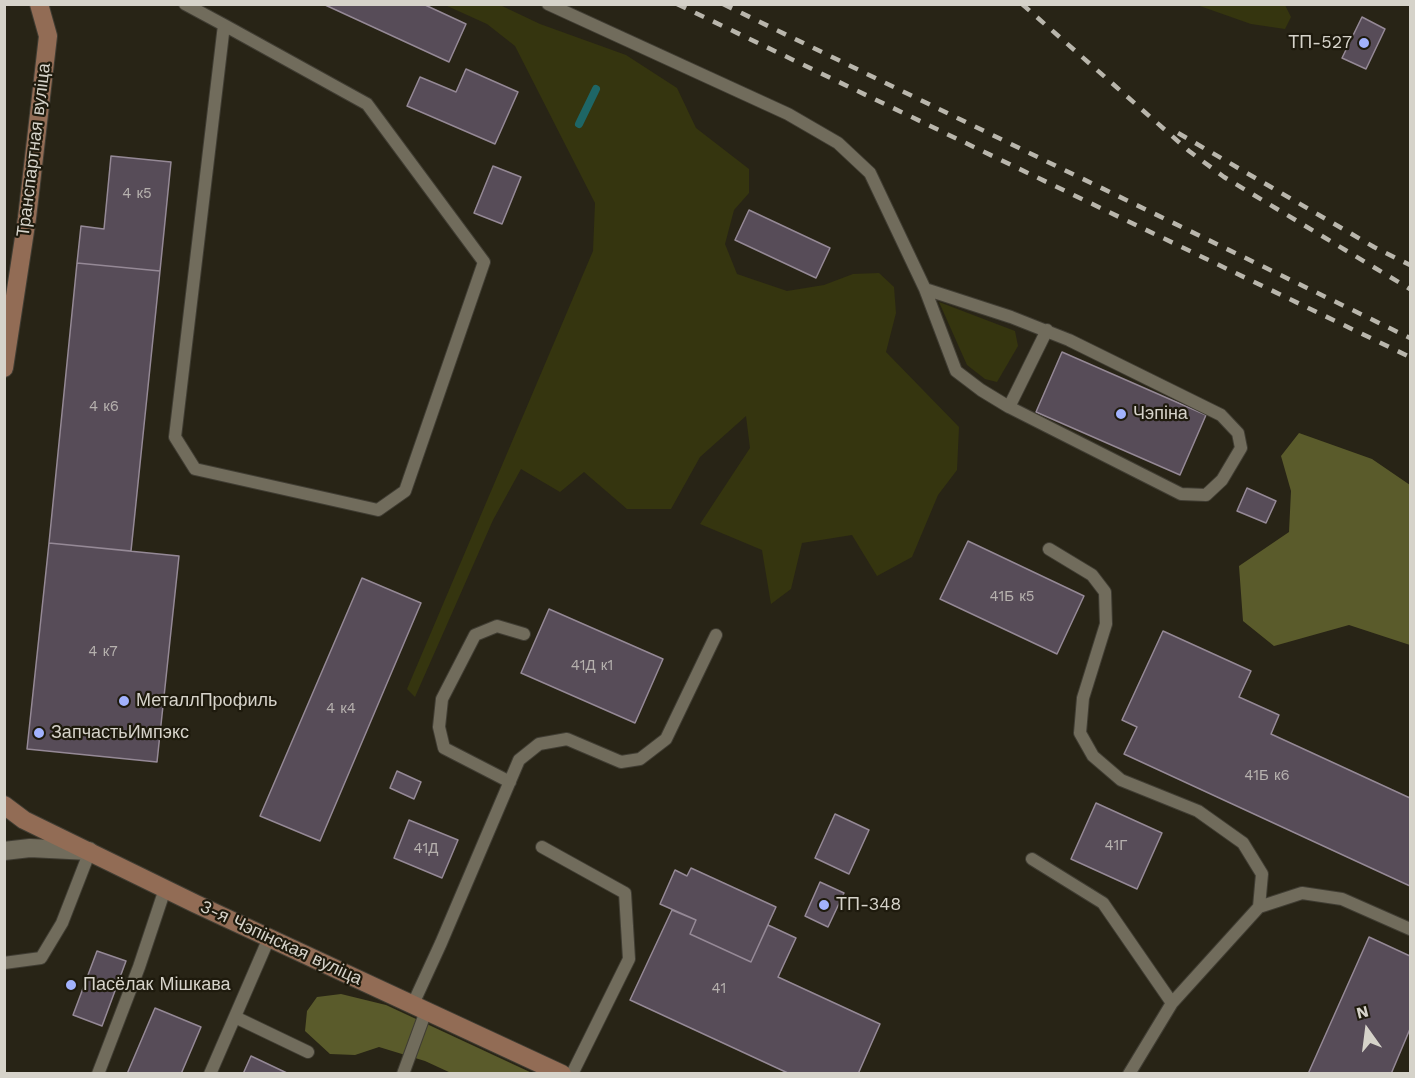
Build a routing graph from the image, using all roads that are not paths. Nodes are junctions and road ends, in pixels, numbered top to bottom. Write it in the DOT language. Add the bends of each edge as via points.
graph roads {
  1 [pos="39,4"];
  2 [pos="185,4"];
  3 [pos="548,4"];
  4 [pos="224,25"];
  5 [pos="924,289"];
  6 [pos="1047,330"];
  7 [pos="4,368"];
  8 [pos="1009,407"];
  9 [pos="1049,549"];
  10 [pos="524,634"];
  11 [pos="716,635"];
  12 [pos="510,782"];
  13 [pos="4,805"];
  14 [pos="543,847"];
  15 [pos="4,851"];
  16 [pos="90,851"];
  17 [pos="1032,859"];
  18 [pos="165,889"];
  19 [pos="1259,907"];
  20 [pos="1410,929"];
  21 [pos="269,938"];
  22 [pos="4,963"];
  23 [pos="1172,1003"];
  24 [pos="419,1007"];
  25 [pos="235,1017"];
  26 [pos="308,1052"];
  27 [pos="98,1074"];
  28 [pos="210,1074"];
  29 [pos="404,1074"];
  30 [pos="562,1074"];
  31 [pos="572,1074"];
  32 [pos="1130,1074"];
  1 -- 7 [label="main road, Транспартная вуліца" via="48,36 27,218"];
  2 -- 4 [label="lane"];
  3 -- 5 [label="lane" via="788,114 838,143 870,173"];
  4 -- 4 [label="lane" via="367,104 484,262 405,491 378,510 195,469 175,437"];
  5 -- 6 [label="lane"];
  5 -- 8 [label="lane" via="956,371"];
  6 -- 8 [label="lane"];
  6 -- 8 [label="lane" via="1221,415 1238,433 1241,448 1222,480 1206,495 1181,494"];
  9 -- 19 [label="lane" via="1092,575 1105,592 1106,624 1083,698 1080,732 1093,756 1121,780 1198,811 1243,843 1262,874"];
  10 -- 12 [label="lane" via="497,626 475,635 442,699 439,727 444,747"];
  11 -- 12 [label="lane" via="666,739 640,759 621,762 567,739 539,744 519,759"];
  12 -- 24 [label="lane" via="441,943"];
  13 -- 16 [label="main road, 3-я Чэпінская вуліца" via="24,820"];
  14 -- 31 [label="lane" via="625,893 629,959"];
  15 -- 16 [label="street"];
  16 -- 18 [label="main road, 3-я Чэпінская вуліца"];
  16 -- 22 [label="lane" via="62,923 41,958"];
  17 -- 23 [label="lane" via="1103,903"];
  18 -- 21 [label="main road, 3-я Чэпінская вуліца"];
  18 -- 27 [label="lane" via="140,967"];
  19 -- 20 [label="lane" via="1302,893 1342,899"];
  19 -- 23 [label="lane"];
  21 -- 24 [label="main road, 3-я Чэпінская вуліца"];
  21 -- 25 [label="lane"];
  23 -- 32 [label="lane"];
  24 -- 29 [label="lane"];
  24 -- 30 [label="main road, 3-я Чэпінская вуліца"];
  25 -- 26 [label="lane"];
  25 -- 28 [label="lane"];
}
